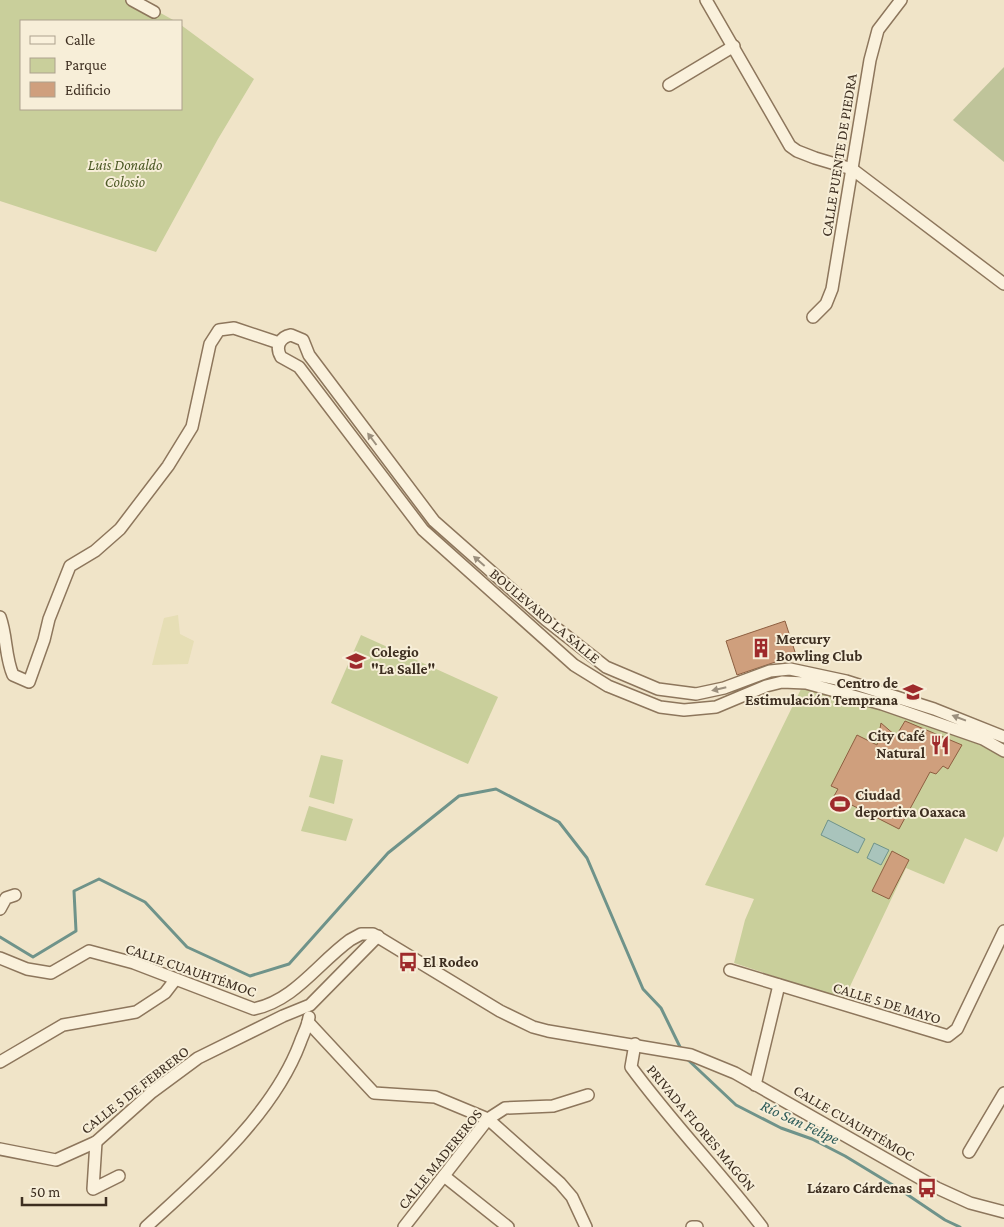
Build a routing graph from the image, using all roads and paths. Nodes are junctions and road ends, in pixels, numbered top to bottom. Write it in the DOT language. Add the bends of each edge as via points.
graph roads {
  1 [pos="132,0"];
  2 [pos="706,0"];
  3 [pos="901,0"];
  4 [pos="154,12"];
  5 [pos="734,46"];
  6 [pos="669,85"];
  7 [pos="852,169"];
  8 [pos="1004,284"];
  9 [pos="813,316"];
  10 [pos="279,342"];
  11 [pos="0,617"];
  12 [pos="1004,736"];
  13 [pos="1004,751"];
  14 [pos="15,896"];
  15 [pos="0,909"];
  16 [pos="1004,930"];
  17 [pos="378,936"];
  18 [pos="0,958"];
  19 [pos="730,970"];
  20 [pos="175,980"];
  21 [pos="779,985"];
  22 [pos="310,1005"];
  23 [pos="308,1022"];
  24 [pos="636,1044"];
  25 [pos="0,1062"];
  26 [pos="755,1085"];
  27 [pos="1004,1094"];
  28 [pos="588,1095"];
  29 [pos="488,1119"];
  30 [pos="96,1142"];
  31 [pos="0,1149"];
  32 [pos="969,1152"];
  33 [pos="119,1176"];
  34 [pos="444,1176"];
  35 [pos="1004,1212"];
  36 [pos="407,1226"];
  37 [pos="146,1227"];
  38 [pos="508,1227"];
  39 [pos="586,1227"];
  40 [pos="692,1227"];
  41 [pos="697,1227"];
  42 [pos="762,1227"];
  1 -- 4 [label="street"];
  2 -- 5 [label="street"];
  3 -- 7 [label="street, CALLE PUENTE DE PIEDRA" via="878,30"];
  5 -- 6 [label="street"];
  5 -- 7 [label="street" via="790,146 797,152"];
  7 -- 8 [label="street"];
  7 -- 9 [label="street, CALLE PUENTE DE PIEDRA" via="832,289 826,304"];
  10 -- 11 [label="street, BOULEVARD LA SALLE" via="234,328 219,330 214,336 192,427 168,466 120,529 95,551 70,566 29,682 13,675"];
  12 -- 10 [label="street, BOULEVARD LA SALLE, one-way" via="846,681 790,669 770,671 724,688 696,694 658,689 606,667 546,620 430,516 309,355 300,338 288,335"];
  10 -- 13 [label="street, BOULEVARD LA SALLE" via="281,357 299,367 423,530 574,665 608,686 660,707 684,710 716,707 782,682 806,683 882,704 983,739"];
  14 -- 15 [label="street" via="6,898"];
  16 -- 21 [label="street, CALLE 5 DE MAYO" via="956,1030 948,1036"];
  17 -- 20 [label="street, CALLE CUAUHTÉMOC" via="361,934 350,940 288,994 272,1005 254,1009"];
  17 -- 22 [label="street"];
  17 -- 24 [label="street, CALLE CUAUHTÉMOC" via="517,1020 548,1031"];
  18 -- 20 [label="street, CALLE CUAUHTÉMOC" via="27,969 51,973 89,951 134,963"];
  19 -- 21 [label="street, CALLE 5 DE MAYO"];
  20 -- 25 [label="street" via="164,993 136,1012 63,1025"];
  21 -- 26 [label="street"];
  22 -- 23 [label="street"];
  22 -- 30 [label="street, CALLE 5 DE FEBRERO" via="198,1058 152,1092"];
  23 -- 29 [label="street" via="374,1093 435,1097"];
  23 -- 37 [label="street" via="291,1067 264,1105 214,1166"];
  24 -- 26 [label="street, CALLE CUAUHTÉMOC" via="691,1055"];
  24 -- 42 [label="street, PRIVADA FLORES MAGÓN" via="631,1067"];
  26 -- 35 [label="street, CALLE CUAUHTÉMOC" via="937,1188 970,1203"];
  27 -- 32 [label="street"];
  28 -- 29 [label="street, CALLE MADEREROS" via="553,1106 505,1108"];
  29 -- 34 [label="street, CALLE MADEREROS"];
  29 -- 39 [label="street" via="560,1183 572,1197"];
  30 -- 31 [label="street, CALLE 5 DE FEBRERO" via="56,1160"];
  30 -- 33 [label="street" via="93,1190"];
  34 -- 36 [label="street, CALLE MADEREROS"];
  34 -- 38 [label="street"];
  40 -- 41 [label="street"];
}
